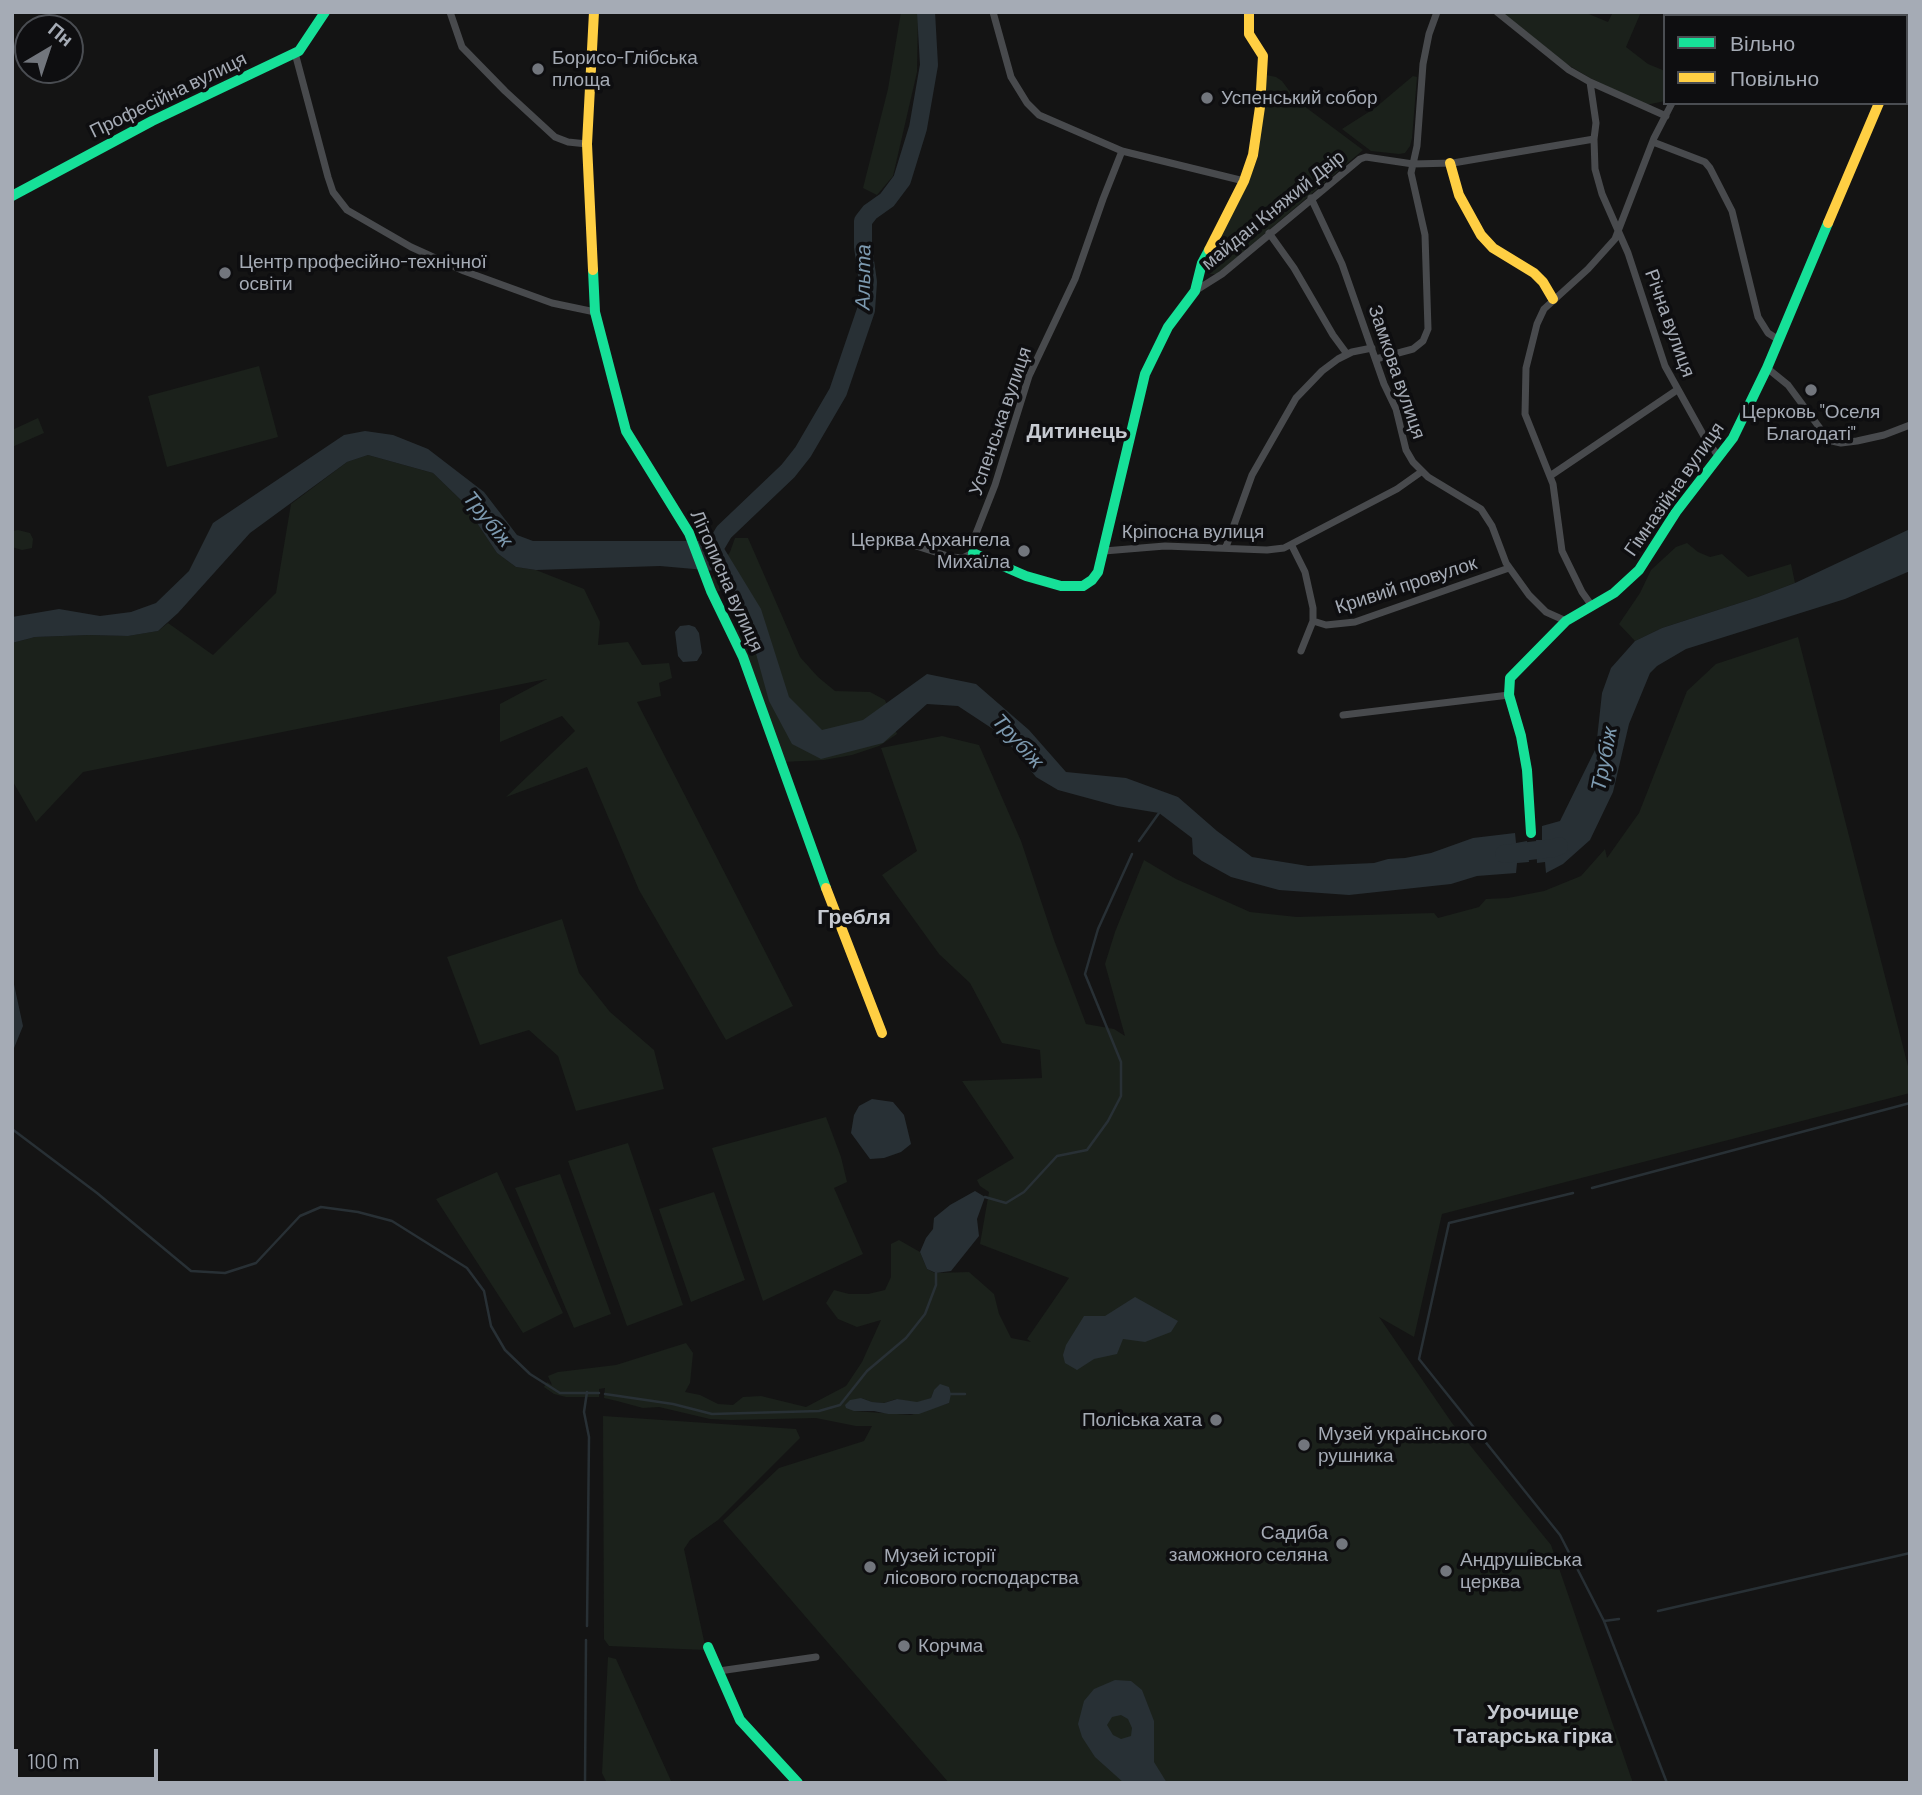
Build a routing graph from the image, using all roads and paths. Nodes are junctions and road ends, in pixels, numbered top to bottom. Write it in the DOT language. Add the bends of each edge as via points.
graph roads {
  1 [pos="325,12"];
  2 [pos="450,12"];
  3 [pos="594,12"];
  4 [pos="993,12"];
  5 [pos="1249,12"];
  6 [pos="1437,12"];
  7 [pos="1497,12"];
  8 [pos="295,53"];
  9 [pos="1590,82"];
  10 [pos="1671,105"];
  11 [pos="1878,105"];
  12 [pos="1666,116"];
  13 [pos="1594,139"];
  14 [pos="1653,142"];
  15 [pos="587,145"];
  16 [pos="1122,151"];
  17 [pos="1450,163"];
  18 [pos="1413,164"];
  19 [pos="1244,181"];
  20 [pos="13,194"];
  21 [pos="1311,198"];
  22 [pos="1619,232"];
  23 [pos="1269,233"];
  24 [pos="1195,291"];
  25 [pos="1553,299"];
  26 [pos="595,312"];
  27 [pos="1779,340"];
  28 [pos="1372,348"];
  29 [pos="1347,354"];
  30 [pos="1376,359"];
  31 [pos="1767,368"];
  32 [pos="1677,390"];
  33 [pos="1910,425"];
  34 [pos="1719,457"];
  35 [pos="1421,472"];
  36 [pos="1550,476"];
  37 [pos="859,536"];
  38 [pos="1292,546"];
  39 [pos="1226,547"];
  40 [pos="1104,551"];
  41 [pos="973,553"];
  42 [pos="1509,568"];
  43 [pos="1592,606"];
  44 [pos="1313,621"];
  45 [pos="1566,621"];
  46 [pos="1301,651"];
  47 [pos="1509,695"];
  48 [pos="1343,715"];
  49 [pos="1531,833"];
  50 [pos="882,1032"];
  51 [pos="708,1647"];
  52 [pos="816,1657"];
  53 [pos="719,1671"];
  54 [pos="798,1783"];
  1 -- 8 [label="street, Професійна вулиця"];
  2 -- 15 [label="street" via="462,47 505,91 555,136"];
  3 -- 15 [label="street, Літописна вулиця"];
  4 -- 16 [label="street" via="1015,86 1039,115"];
  5 -- 19 [label="street" via="1249,34 1263,56 1257,138"];
  6 -- 18 [label="street" via="1423,64"];
  7 -- 9 [label="street"];
  8 -- 20 [label="street, Професійна вулиця"];
  8 -- 26 [label="street" via="328,177 347,210 464,271 552,303"];
  9 -- 12 [label="street"];
  9 -- 13 [label="street, Річна вулиця"];
  10 -- 12 [label="street"];
  11 -- 27 [label="street, Гімназійна вулиця"];
  12 -- 14 [label="street"];
  13 -- 17 [label="street, майдан Княжий Двір"];
  13 -- 22 [label="street, Річна вулиця" via="1598,181"];
  14 -- 22 [label="street"];
  14 -- 27 [label="street" via="1710,168 1729,201 1758,317"];
  15 -- 26 [label="street, Літописна вулиця"];
  16 -- 19 [label="street"];
  16 -- 41 [label="street, Успенська вулиця" via="1075,279 1029,376 973,541"];
  17 -- 18 [label="street, майдан Княжий Двір"];
  17 -- 25 [label="street" via="1459,195 1481,235 1490,246 1534,273"];
  18 -- 21 [label="street, майдан Княжий Двір" via="1363,158"];
  18 -- 30 [label="street" via="1412,182 1426,246 1428,329 1413,349"];
  19 -- 24 [label="street" via="1202,263"];
  21 -- 23 [label="street, майдан Княжий Двір"];
  21 -- 28 [label="street, Замкова вулиця" via="1342,264"];
  22 -- 25 [label="street" via="1601,257"];
  22 -- 32 [label="street, Річна вулиця"];
  23 -- 24 [label="street, майдан Княжий Двір"];
  23 -- 29 [label="street"];
  24 -- 40 [label="street" via="1168,327 1145,374"];
  25 -- 36 [label="street" via="1542,312 1532,343 1524,406"];
  26 -- 50 [label="street, Літописна вулиця" via="626,431 689,533 743,657"];
  27 -- 31 [label="street, Гімназійна вулиця"];
  28 -- 29 [label="street"];
  28 -- 30 [label="street, Замкова вулиця"];
  29 -- 39 [label="street" via="1322,371 1292,404 1252,475"];
  30 -- 35 [label="street, Замкова вулиця" via="1406,450"];
  31 -- 33 [label="street" via="1788,386 1832,441 1866,439"];
  31 -- 34 [label="street, Гімназійна вулиця" via="1734,438"];
  32 -- 34 [label="street, Річна вулиця"];
  32 -- 36 [label="street"];
  34 -- 43 [label="street, Гімназійна вулиця" via="1639,570"];
  35 -- 38 [label="street, Кріпосна вулиця"];
  35 -- 42 [label="street, Замкова вулиця" via="1481,509"];
  36 -- 43 [label="street" via="1562,551"];
  37 -- 41 [label="street" via="894,539 951,557"];
  38 -- 39 [label="street, Кріпосна вулиця" via="1267,550"];
  38 -- 44 [label="street, Кривий провулок" via="1305,572"];
  39 -- 40 [label="street, Кріпосна вулиця"];
  40 -- 41 [label="street, Кріпосна вулиця" via="1096,576 1077,587 1040,582"];
  42 -- 44 [label="street, Кривий провулок" via="1355,622"];
  42 -- 45 [label="street, Замкова вулиця" via="1540,607"];
  43 -- 45 [label="street, Гімназійна вулиця"];
  44 -- 46 [label="street, Кривий провулок"];
  45 -- 47 [label="street, Гімназійна вулиця" via="1514,672"];
  47 -- 48 [label="street"];
  47 -- 49 [label="street" via="1527,770"];
  51 -- 53 [label="street"];
  52 -- 53 [label="street"];
  53 -- 54 [label="street" via="740,1720"];
}
